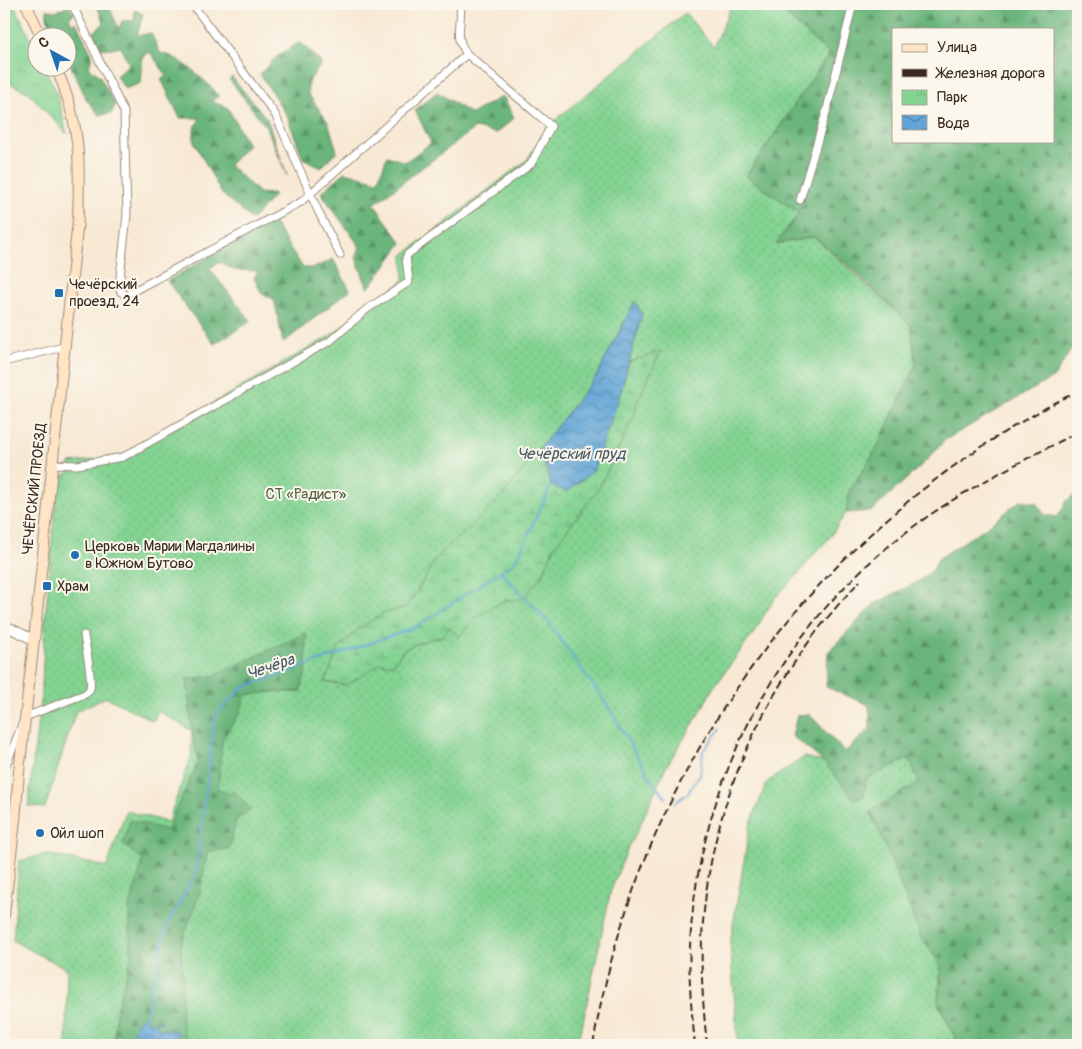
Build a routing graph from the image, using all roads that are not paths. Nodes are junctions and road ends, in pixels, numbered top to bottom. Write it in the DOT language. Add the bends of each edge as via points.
graph roads {
  1 [pos="28,4"];
  2 [pos="72,4"];
  3 [pos="192,4"];
  4 [pos="460,4"];
  5 [pos="853,4"];
  6 [pos="38,28"];
  7 [pos="467,54"];
  8 [pos="61,78"];
  9 [pos="312,194"];
  10 [pos="800,200"];
  11 [pos="340,255"];
  12 [pos="64,347"];
  13 [pos="4,362"];
  14 [pos="53,464"];
  15 [pos="4,626"];
  16 [pos="84,635"];
  17 [pos="34,640"];
  18 [pos="25,717"];
  19 [pos="4,770"];
  20 [pos="4,810"];
  21 [pos="15,820"];
  22 [pos="4,916"];
  1 -- 6 [label="main road"];
  2 -- 9 [label="street" via="124,112 127,215 121,292 126,295"];
  3 -- 9 [label="street" via="275,114"];
  4 -- 7 [label="street" via="458,34"];
  5 -- 10 [label="street"];
  7 -- 9 [label="street"];
  7 -- 14 [label="street" via="551,126 531,164 408,254 409,282 367,309 330,341 123,457 77,465"];
  8 -- 12 [label="main road, ЧЕЧЁРСКИЙ ПРОЕЗД" via="75,121 80,167 77,230"];
  9 -- 11 [label="street"];
  12 -- 13 [label="street"];
  12 -- 14 [label="main road, ЧЕЧЁРСКИЙ ПРОЕЗД"];
  14 -- 17 [label="main road, ЧЕЧЁРСКИЙ ПРОЕЗД"];
  15 -- 17 [label="street"];
  16 -- 18 [label="street" via="89,691"];
  17 -- 18 [label="main road, ЧЕЧЁРСКИЙ ПРОЕЗД"];
  18 -- 19 [label="street"];
  18 -- 21 [label="main road, ЧЕЧЁРСКИЙ ПРОЕЗД"];
  20 -- 21 [label="street"];
  21 -- 22 [label="main road, ЧЕЧЁРСКИЙ ПРОЕЗД"];
}
